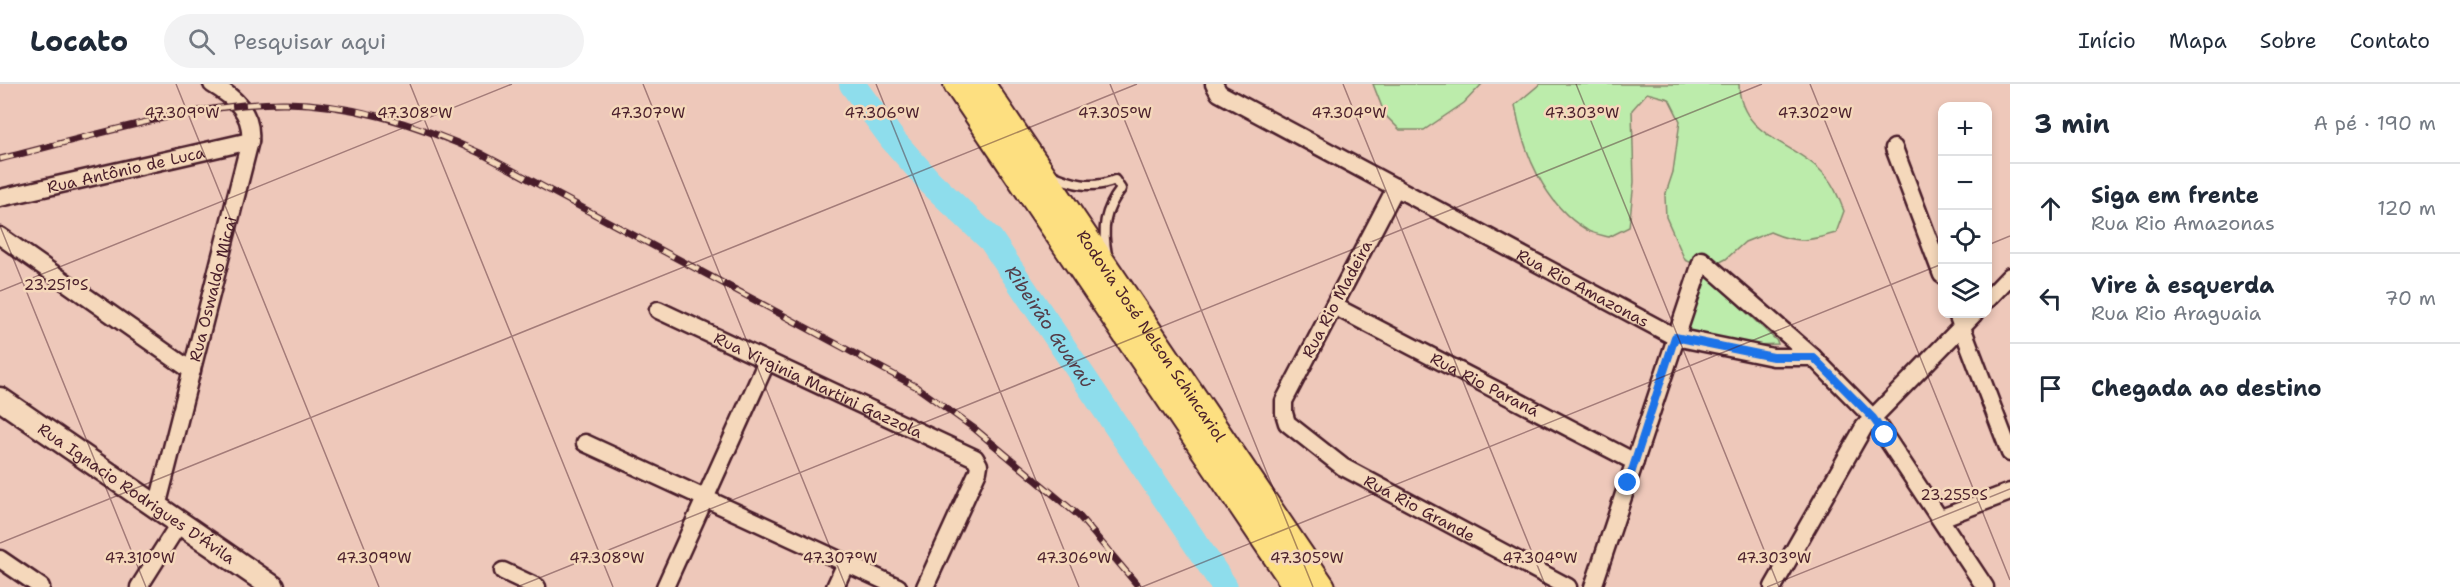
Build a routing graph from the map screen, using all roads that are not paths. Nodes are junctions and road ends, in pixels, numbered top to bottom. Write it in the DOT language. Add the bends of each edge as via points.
graph roads {
  1 [pos="212,84"];
  2 [pos="957,84"];
  3 [pos="981,84"];
  4 [pos="1214,84"];
  5 [pos="250,141"];
  6 [pos="1894,148"];
  7 [pos="1039,169"];
  8 [pos="1396,187"];
  9 [pos="0,198"];
  10 [pos="0,236"];
  11 [pos="1938,264"];
  12 [pos="1111,276"];
  13 [pos="2010,276"];
  14 [pos="1992,295"];
  15 [pos="1334,306"];
  16 [pos="658,310"];
  17 [pos="1964,318"];
  18 [pos="1675,337"];
  19 [pos="1813,357"];
  20 [pos="766,361"];
  21 [pos="192,371"];
  22 [pos="0,399"];
  23 [pos="1284,413"];
  24 [pos="1873,418"];
  25 [pos="585,443"];
  26 [pos="2010,453"];
  27 [pos="1635,462"];
  28 [pos="2010,492"];
  29 [pos="705,498"];
  30 [pos="157,507"];
  31 [pos="1941,518"];
  32 [pos="180,522"];
  33 [pos="0,559"];
  34 [pos="846,563"];
  35 [pos="503,571"];
  36 [pos="41,587"];
  37 [pos="139,587"];
  38 [pos="273,587"];
  39 [pos="537,587"];
  40 [pos="664,587"];
  41 [pos="835,587"];
  42 [pos="898,587"];
  43 [pos="926,587"];
  44 [pos="1298,587"];
  45 [pos="1322,587"];
  46 [pos="1568,587"];
  47 [pos="1593,587"];
  48 [pos="1773,587"];
  49 [pos="1985,587"];
  1 -- 5 [label="street, Rua Oswaldo Micai" via="242,106"];
  2 -- 44 [label="main road, Rodovia José Nelson Schincariol"];
  3 -- 7 [label="main road, Rodovia José Nelson Schincariol"];
  4 -- 8 [label="street, Rua Rio Amazonas" via="1219,93"];
  5 -- 9 [label="street, Rua Antônio de Luca"];
  5 -- 21 [label="street, Rua Oswaldo Micai"];
  6 -- 11 [label="street"];
  7 -- 12 [label="main road, Rodovia José Nelson Schincariol"];
  7 -- 12 [label="lane" via="1083,186 1115,180 1121,189 1110,204 1103,227"];
  8 -- 15 [label="street, Rua Rio Madeira"];
  8 -- 18 [label="street, Rua Rio Amazonas"];
  10 -- 21 [label="street"];
  12 -- 45 [label="main road, Rodovia José Nelson Schincariol"];
  13 -- 14 [label="street"];
  15 -- 23 [label="street, Rua Rio Madeira" via="1284,401"];
  15 -- 27 [label="street, Rua Rio Paraná"];
  16 -- 20 [label="street, Rua Virginia Martini Gazzola"];
  17 -- 24 [label="street"];
  17 -- 26 [label="street"];
  18 -- 19 [label="street, Rua Rio Amazonas" via="1773,357"];
  18 -- 19 [label="street" via="1702,260"];
  18 -- 27 [label="street"];
  19 -- 24 [label="street"];
  20 -- 29 [label="street"];
  20 -- 43 [label="street, Rua Virginia Martini Gazzola" via="978,462 978,471"];
  21 -- 30 [label="street, Rua Oswaldo Micai"];
  22 -- 30 [label="street, Rua Ignacio Rodrigues D'Ávila"];
  23 -- 46 [label="street, Rua Rio Grande" via="1287,423 1343,466"];
  24 -- 31 [label="street"];
  24 -- 48 [label="street" via="1864,427"];
  25 -- 29 [label="street"];
  27 -- 47 [label="street"];
  28 -- 31 [label="street"];
  29 -- 34 [label="street"];
  29 -- 40 [label="street"];
  30 -- 32 [label="street, Rua Ignacio Rodrigues D'Ávila"];
  31 -- 49 [label="street"];
  32 -- 37 [label="street"];
  32 -- 38 [label="street, Rua Ignacio Rodrigues D'Ávila"];
  33 -- 36 [label="street"];
  34 -- 41 [label="street"];
  34 -- 42 [label="street"];
  35 -- 39 [label="street"];
}
